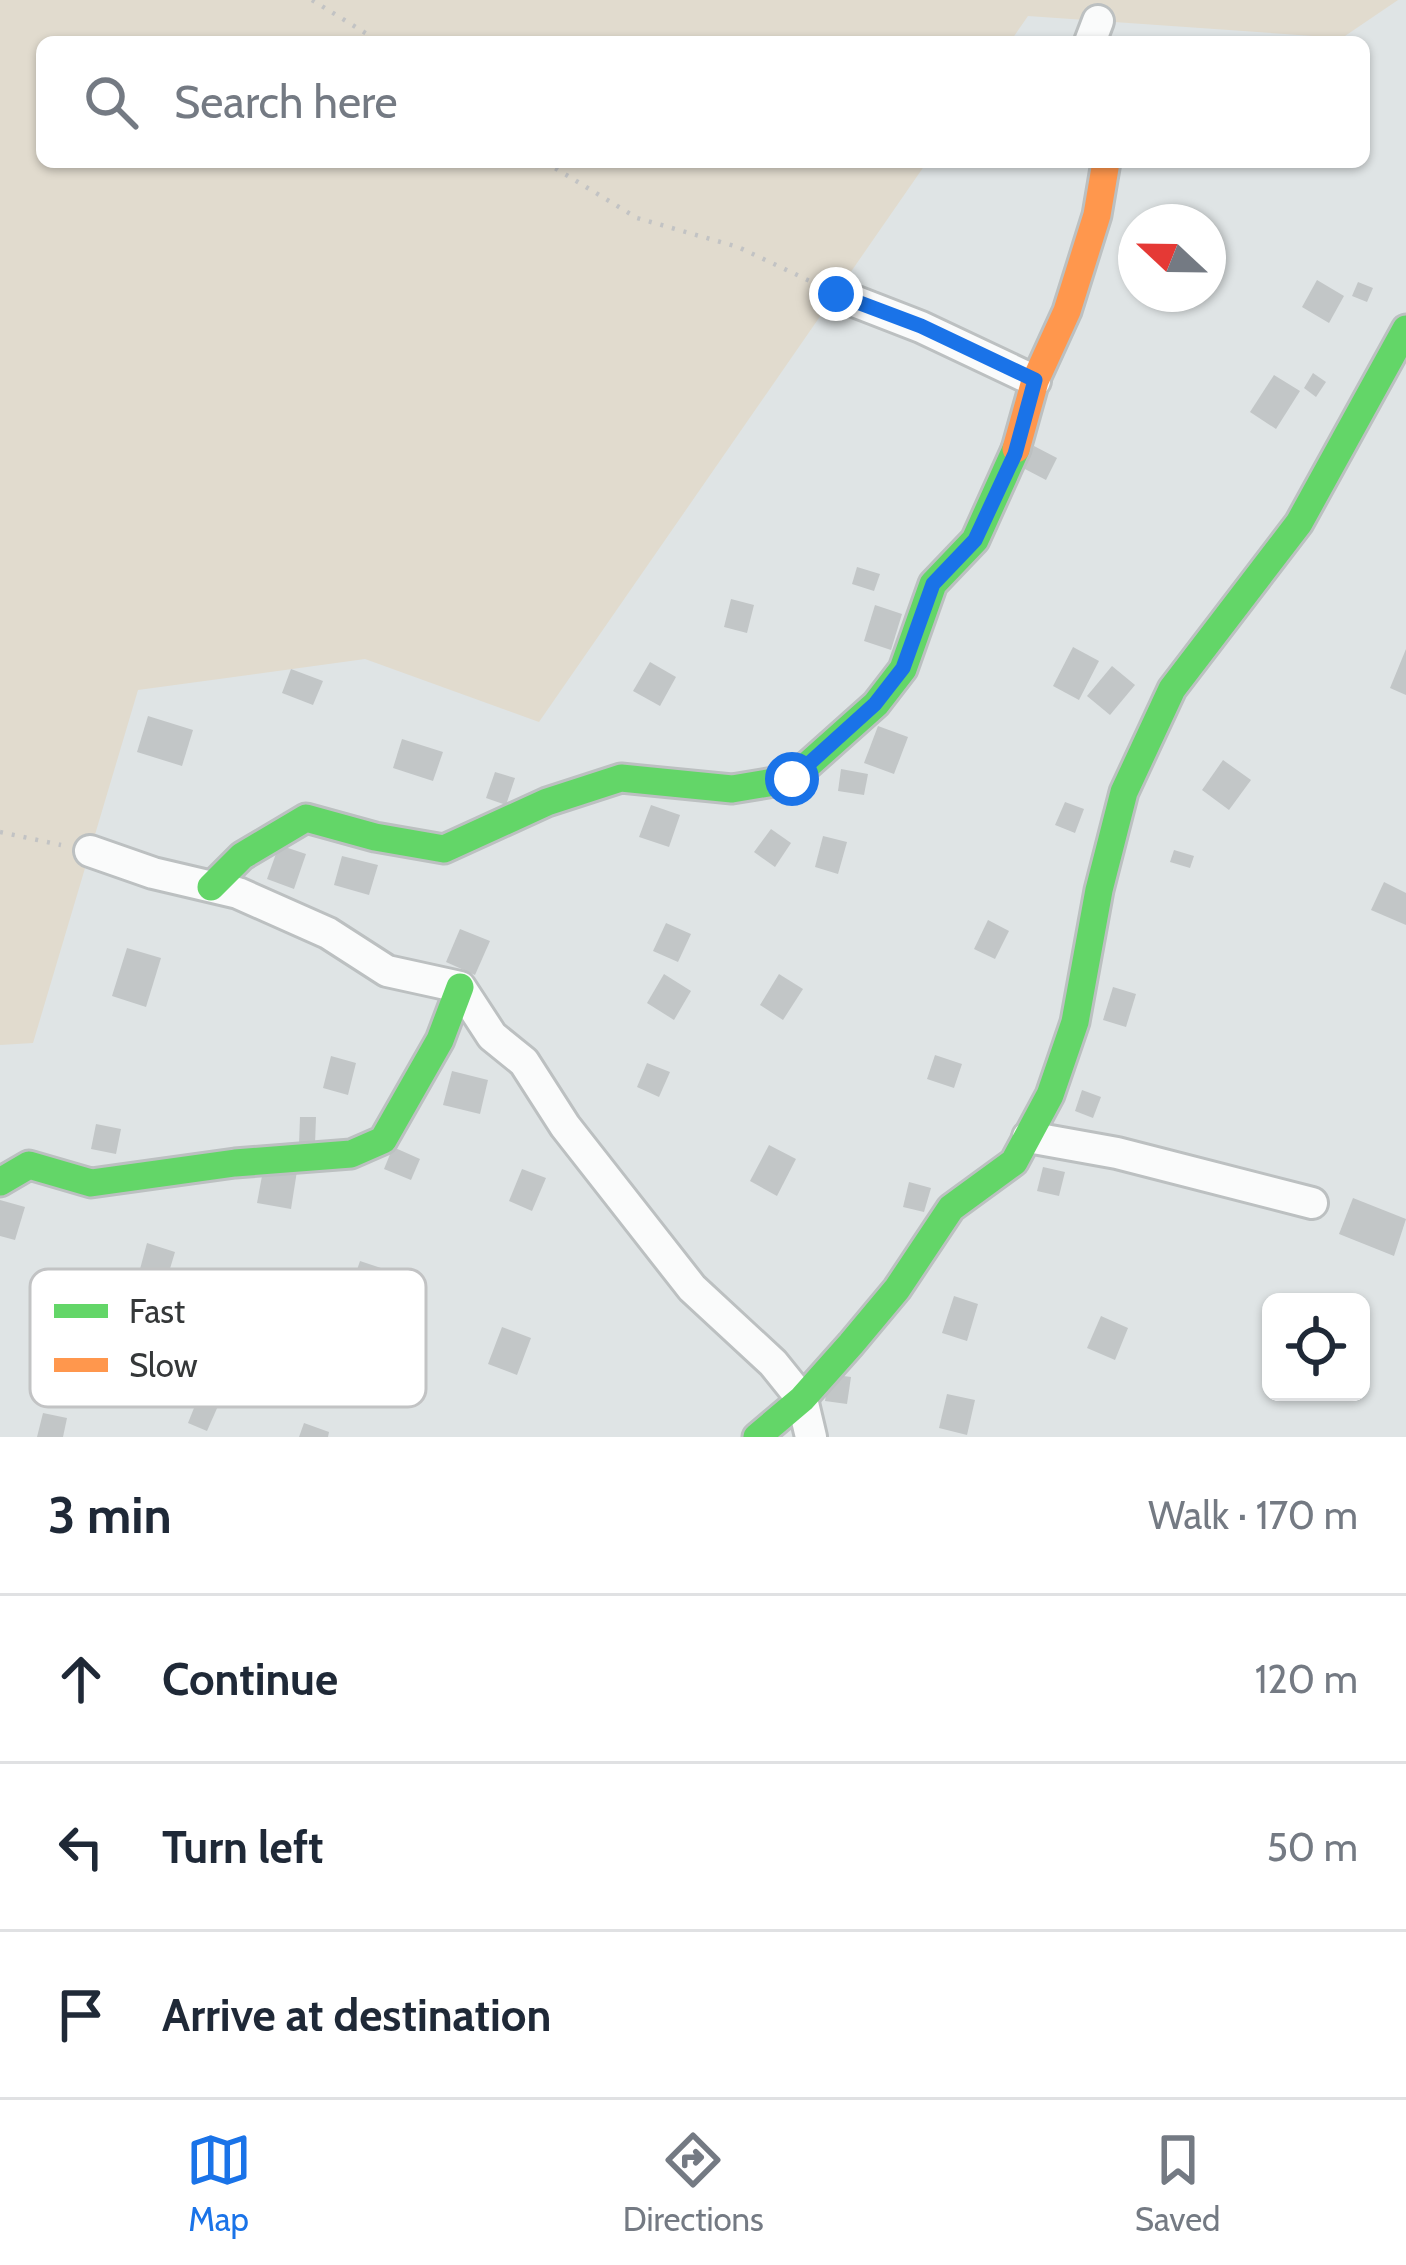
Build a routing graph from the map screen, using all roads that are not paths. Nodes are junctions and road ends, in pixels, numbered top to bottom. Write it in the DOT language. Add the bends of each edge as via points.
graph roads {
  1 [pos="1105,168"];
  2 [pos="836,294"];
  3 [pos="1406,329"];
  4 [pos="1035,380"];
  5 [pos="90,851"];
  6 [pos="211,887"];
  7 [pos="460,987"];
  8 [pos="1028,1137"];
  9 [pos="0,1182"];
  10 [pos="1312,1203"];
  11 [pos="802,1399"];
  12 [pos="757,1437"];
  13 [pos="811,1437"];
  1 -- 4 [label="street" via="1067,311"];
  2 -- 4 [label="street"];
  3 -- 8 [label="street" via="1299,523 1172,689 1124,792 1075,1022"];
  4 -- 6 [label="street" via="1015,454 975,540 933,584 903,668 792,779 732,789 621,778 444,849 306,818 242,856"];
  5 -- 6 [label="street"];
  6 -- 7 [label="street" via="328,933 387,971"];
  7 -- 9 [label="street" via="383,1140 351,1154 91,1183 29,1166"];
  7 -- 11 [label="street" via="692,1288"];
  8 -- 10 [label="street"];
  8 -- 11 [label="street" via="1014,1162 951,1208 897,1289"];
  11 -- 12 [label="street"];
  11 -- 13 [label="street"];
}
